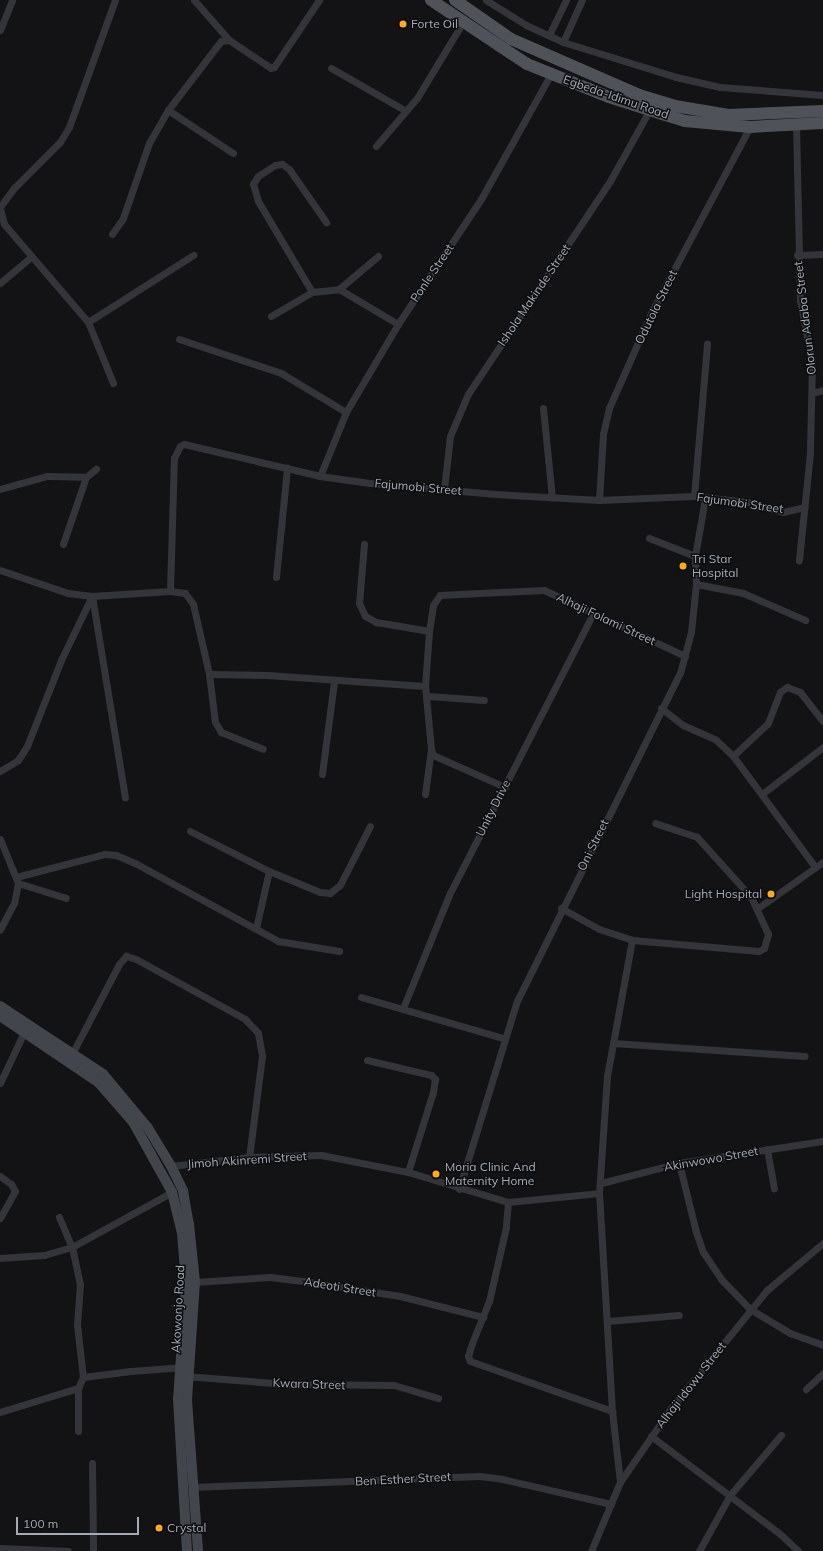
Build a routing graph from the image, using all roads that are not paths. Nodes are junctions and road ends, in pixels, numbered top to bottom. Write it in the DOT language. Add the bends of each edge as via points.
graph roads {
  1 [pos="12,0"];
  2 [pos="114,0"];
  3 [pos="194,0"];
  4 [pos="319,0"];
  5 [pos="431,0"];
  6 [pos="455,0"];
  7 [pos="486,0"];
  8 [pos="566,0"];
  9 [pos="582,0"];
  10 [pos="463,22"];
  11 [pos="0,30"];
  12 [pos="549,35"];
  13 [pos="229,40"];
  14 [pos="563,42"];
  15 [pos="331,68"];
  16 [pos="551,74"];
  17 [pos="823,95"];
  18 [pos="168,110"];
  19 [pos="650,110"];
  20 [pos="406,111"];
  21 [pos="823,111"];
  22 [pos="823,122"];
  23 [pos="796,124"];
  24 [pos="750,127"];
  25 [pos="376,146"];
  26 [pos="232,153"];
  27 [pos="0,207"];
  28 [pos="326,222"];
  29 [pos="112,234"];
  30 [pos="823,254"];
  31 [pos="193,255"];
  32 [pos="798,255"];
  33 [pos="378,256"];
  34 [pos="30,258"];
  35 [pos="0,284"];
  36 [pos="339,289"];
  37 [pos="312,292"];
  38 [pos="271,316"];
  39 [pos="88,322"];
  40 [pos="398,324"];
  41 [pos="179,339"];
  42 [pos="707,344"];
  43 [pos="113,383"];
  44 [pos="823,390"];
  45 [pos="812,392"];
  46 [pos="543,408"];
  47 [pos="346,412"];
  48 [pos="287,468"];
  49 [pos="96,469"];
  50 [pos="320,476"];
  51 [pos="86,477"];
  52 [pos="0,489"];
  53 [pos="444,489"];
  54 [pos="694,496"];
  55 [pos="552,498"];
  56 [pos="705,498"];
  57 [pos="599,500"];
  58 [pos="804,507"];
  59 [pos="649,538"];
  60 [pos="63,544"];
  61 [pos="364,544"];
  62 [pos="694,556"];
  63 [pos="799,560"];
  64 [pos="0,570"];
  65 [pos="276,577"];
  66 [pos="696,584"];
  67 [pos="170,591"];
  68 [pos="92,596"];
  69 [pos="593,613"];
  70 [pos="805,620"];
  71 [pos="429,631"];
  72 [pos="685,656"];
  73 [pos="208,674"];
  74 [pos="334,681"];
  75 [pos="425,686"];
  76 [pos="428,696"];
  77 [pos="484,700"];
  78 [pos="661,708"];
  79 [pos="823,721"];
  80 [pos="823,747"];
  81 [pos="263,749"];
  82 [pos="431,749"];
  83 [pos="733,756"];
  84 [pos="0,771"];
  85 [pos="322,774"];
  86 [pos="505,787"];
  87 [pos="426,794"];
  88 [pos="762,794"];
  89 [pos="125,797"];
  90 [pos="655,822"];
  91 [pos="370,826"];
  92 [pos="190,831"];
  93 [pos="0,839"];
  94 [pos="823,862"];
  95 [pos="815,867"];
  96 [pos="269,871"];
  97 [pos="17,880"];
  98 [pos="66,898"];
  99 [pos="561,908"];
  100 [pos="758,908"];
  101 [pos="256,928"];
  102 [pos="0,929"];
  103 [pos="632,940"];
  104 [pos="339,951"];
  105 [pos="361,996"];
  106 [pos="0,1006"];
  107 [pos="403,1008"];
  108 [pos="0,1016"];
  109 [pos="26,1028"];
  110 [pos="503,1038"];
  111 [pos="613,1043"];
  112 [pos="73,1052"];
  113 [pos="804,1056"];
  114 [pos="367,1060"];
  115 [pos="0,1083"];
  116 [pos="823,1140"];
  117 [pos="767,1149"];
  118 [pos="250,1157"];
  119 [pos="679,1163"];
  120 [pos="171,1166"];
  121 [pos="408,1172"];
  122 [pos="0,1176"];
  123 [pos="601,1183"];
  124 [pos="459,1188"];
  125 [pos="774,1188"];
  126 [pos="172,1192"];
  127 [pos="599,1193"];
  128 [pos="508,1202"];
  129 [pos="0,1218"];
  130 [pos="59,1218"];
  131 [pos="823,1242"];
  132 [pos="72,1247"];
  133 [pos="0,1258"];
  134 [pos="195,1282"];
  135 [pos="750,1309"];
  136 [pos="679,1315"];
  137 [pos="483,1317"];
  138 [pos="608,1321"];
  139 [pos="823,1345"];
  140 [pos="184,1372"];
  141 [pos="823,1373"];
  142 [pos="83,1378"];
  143 [pos="78,1388"];
  144 [pos="806,1389"];
  145 [pos="438,1398"];
  146 [pos="612,1411"];
  147 [pos="0,1412"];
  148 [pos="78,1431"];
  149 [pos="781,1435"];
  150 [pos="651,1436"];
  151 [pos="92,1463"];
  152 [pos="620,1482"];
  153 [pos="192,1487"];
  154 [pos="730,1495"];
  155 [pos="611,1504"];
  156 [pos="0,1548"];
  157 [pos="68,1551"];
  158 [pos="93,1551"];
  159 [pos="187,1551"];
  160 [pos="198,1551"];
  161 [pos="591,1551"];
  162 [pos="700,1551"];
  163 [pos="798,1551"];
  1 -- 11 [label="street"];
  2 -- 27 [label="street" via="69,127 60,142 14,188"];
  3 -- 13 [label="street"];
  4 -- 13 [label="street" via="274,67 271,68"];
  5 -- 10 [label="main road, Egbeda-Idimu Road"];
  6 -- 21 [label="main road, Egbeda-Idimu Road" via="511,40 639,96 675,106 728,114"];
  7 -- 12 [label="street"];
  8 -- 12 [label="street"];
  9 -- 14 [label="street"];
  10 -- 16 [label="main road, Egbeda-Idimu Road" via="527,64"];
  10 -- 20 [label="street" via="417,98"];
  12 -- 14 [label="street"];
  13 -- 18 [label="street" via="221,41"];
  14 -- 17 [label="street" via="720,87"];
  15 -- 20 [label="street"];
  16 -- 19 [label="main road, Egbeda-Idimu Road"];
  16 -- 40 [label="street, Ponle Street" via="481,199"];
  18 -- 26 [label="street"];
  18 -- 29 [label="street" via="149,143 123,218"];
  19 -- 24 [label="main road, Egbeda-Idimu Road" via="685,121"];
  19 -- 53 [label="street, Ishola Makinde Street" via="610,181 468,394 450,436"];
  20 -- 25 [label="street"];
  22 -- 23 [label="main road, Egbeda-Idimu Road"];
  23 -- 24 [label="main road, Egbeda-Idimu Road"];
  23 -- 32 [label="street, Olorun Adaba Street"];
  24 -- 57 [label="street, Odutola Street" via="652,311 609,408 603,434"];
  27 -- 34 [label="street" via="4,224"];
  28 -- 37 [label="street" via="289,169 282,164 274,165 258,176 253,184 258,201"];
  30 -- 32 [label="street"];
  31 -- 39 [label="street"];
  32 -- 45 [label="street, Olorun Adaba Street" via="800,300 812,362"];
  33 -- 36 [label="street"];
  34 -- 35 [label="street"];
  34 -- 39 [label="street"];
  36 -- 37 [label="street"];
  36 -- 40 [label="street"];
  37 -- 38 [label="street"];
  39 -- 43 [label="street"];
  40 -- 47 [label="street, Ponle Street"];
  41 -- 47 [label="street" via="280,373"];
  42 -- 54 [label="street"];
  44 -- 45 [label="street"];
  45 -- 58 [label="street, Olorun Adaba Street"];
  46 -- 55 [label="street"];
  47 -- 50 [label="street, Ponle Street"];
  48 -- 50 [label="street, Fajumobi Street"];
  48 -- 65 [label="street"];
  48 -- 67 [label="street, Fajumobi Street" via="194,445 180,446 174,458"];
  49 -- 51 [label="street"];
  50 -- 53 [label="street, Fajumobi Street"];
  51 -- 52 [label="street" via="46,476"];
  51 -- 60 [label="street"];
  53 -- 55 [label="street, Fajumobi Street"];
  54 -- 56 [label="street, Fajumobi Street"];
  54 -- 57 [label="street, Fajumobi Street"];
  55 -- 57 [label="street, Fajumobi Street"];
  56 -- 58 [label="street, Fajumobi Street" via="748,502 783,512"];
  56 -- 62 [label="street, Oni Street"];
  58 -- 63 [label="street, Olorun Adaba Street"];
  59 -- 62 [label="street"];
  61 -- 71 [label="street" via="359,603 365,616 376,622"];
  62 -- 66 [label="street, Oni Street"];
  64 -- 68 [label="street" via="68,593"];
  66 -- 70 [label="street" via="743,593"];
  66 -- 72 [label="street, Oni Street" via="691,632"];
  67 -- 68 [label="street"];
  67 -- 73 [label="street" via="185,593 193,604"];
  68 -- 84 [label="street" via="61,660 27,746 18,760"];
  68 -- 89 [label="street"];
  69 -- 71 [label="street, Alhaji Folami Street" via="544,590 440,595 433,605"];
  69 -- 72 [label="street, Alhaji Folami Street"];
  69 -- 86 [label="street, Unity Drive"];
  71 -- 75 [label="street, Alhaji Folami Street"];
  72 -- 78 [label="street, Oni Street" via="671,692"];
  73 -- 74 [label="street" via="267,675"];
  73 -- 81 [label="street" via="215,722 222,732"];
  74 -- 75 [label="street"];
  74 -- 85 [label="street"];
  75 -- 76 [label="street, Alhaji Folami Street"];
  76 -- 77 [label="street"];
  76 -- 82 [label="street, Alhaji Folami Street"];
  78 -- 83 [label="street" via="683,725 716,740"];
  78 -- 99 [label="street, Oni Street"];
  79 -- 83 [label="street" via="800,692 787,687 780,692 768,723"];
  80 -- 88 [label="street"];
  82 -- 86 [label="street" via="433,755"];
  82 -- 87 [label="street, Alhaji Folami Street"];
  83 -- 88 [label="street"];
  86 -- 107 [label="street, Unity Drive" via="450,892"];
  88 -- 95 [label="street"];
  90 -- 100 [label="street" via="697,837 756,902"];
  91 -- 96 [label="street" via="340,885 330,893 320,892"];
  92 -- 96 [label="street"];
  93 -- 97 [label="street"];
  94 -- 95 [label="street"];
  95 -- 100 [label="street"];
  96 -- 101 [label="street"];
  97 -- 98 [label="street"];
  97 -- 101 [label="street" via="105,854 116,856 135,863"];
  97 -- 102 [label="street" via="14,903"];
  99 -- 103 [label="street" via="599,929"];
  99 -- 110 [label="street, Oni Street" via="517,1001"];
  100 -- 103 [label="street" via="768,934 767,943 759,951"];
  101 -- 104 [label="street" via="278,941"];
  103 -- 111 [label="street"];
  105 -- 107 [label="street"];
  106 -- 109 [label="main road, Akowonjo Road"];
  107 -- 110 [label="street"];
  108 -- 109 [label="main road, Akowonjo Road"];
  109 -- 112 [label="main road, Akowonjo Road"];
  109 -- 115 [label="street"];
  109 -- 126 [label="main road, Akowonjo Road" via="78,1066 116,1100 133,1122"];
  110 -- 124 [label="street, Oni Street"];
  111 -- 113 [label="street"];
  111 -- 123 [label="street" via="604,1107"];
  112 -- 118 [label="street" via="118,964 126,956 136,959 245,1020 258,1033 262,1056"];
  112 -- 120 [label="main road, Akowonjo Road" via="103,1074 127,1101 148,1128"];
  114 -- 121 [label="street" via="431,1075 435,1079"];
  116 -- 117 [label="street, Akinwowo Street"];
  117 -- 119 [label="street, Akinwowo Street"];
  117 -- 125 [label="street"];
  118 -- 120 [label="street, Jimoh Akinremi Street"];
  118 -- 121 [label="street, Jimoh Akinremi Street" via="321,1155"];
  119 -- 123 [label="street, Akinwowo Street"];
  119 -- 135 [label="street" via="690,1213 703,1252 721,1279"];
  120 -- 134 [label="main road, Akowonjo Road" via="184,1197"];
  121 -- 124 [label="street, Jimoh Akinremi Street"];
  122 -- 129 [label="street" via="11,1184 15,1191"];
  123 -- 127 [label="street"];
  124 -- 128 [label="street, Jimoh Akinremi Street"];
  126 -- 132 [label="street"];
  126 -- 140 [label="main road, Akowonjo Road" via="182,1234 186,1283"];
  127 -- 128 [label="street"];
  127 -- 138 [label="street"];
  128 -- 137 [label="street" via="506,1227"];
  130 -- 132 [label="street"];
  131 -- 135 [label="street, Alhaji Idowu Street" via="767,1290"];
  132 -- 133 [label="street" via="44,1255"];
  132 -- 142 [label="street" via="80,1284 76,1325"];
  134 -- 137 [label="street, Adeoti Street" via="270,1278 309,1282 400,1296"];
  134 -- 140 [label="main road, Akowonjo Road"];
  135 -- 139 [label="street" via="790,1333"];
  135 -- 150 [label="street, Alhaji Idowu Street"];
  136 -- 138 [label="street"];
  137 -- 146 [label="street" via="468,1356 470,1361"];
  138 -- 146 [label="street"];
  140 -- 142 [label="street, Kwara Street"];
  140 -- 145 [label="street, Kwara Street" via="287,1384 394,1385"];
  140 -- 153 [label="main road, Akowonjo Road"];
  140 -- 159 [label="main road, Akowonjo Road" via="180,1460"];
  141 -- 144 [label="street"];
  142 -- 143 [label="street"];
  143 -- 147 [label="street"];
  143 -- 148 [label="street"];
  146 -- 152 [label="street"];
  149 -- 154 [label="street"];
  150 -- 152 [label="street, Alhaji Idowu Street"];
  150 -- 154 [label="street"];
  151 -- 158 [label="street"];
  152 -- 155 [label="street, Alhaji Idowu Street"];
  153 -- 155 [label="street, Ben Esther Street" via="479,1476"];
  153 -- 160 [label="main road, Akowonjo Road"];
  154 -- 162 [label="street"];
  154 -- 163 [label="street"];
  155 -- 161 [label="street, Alhaji Idowu Street"];
  156 -- 157 [label="street"];
}
